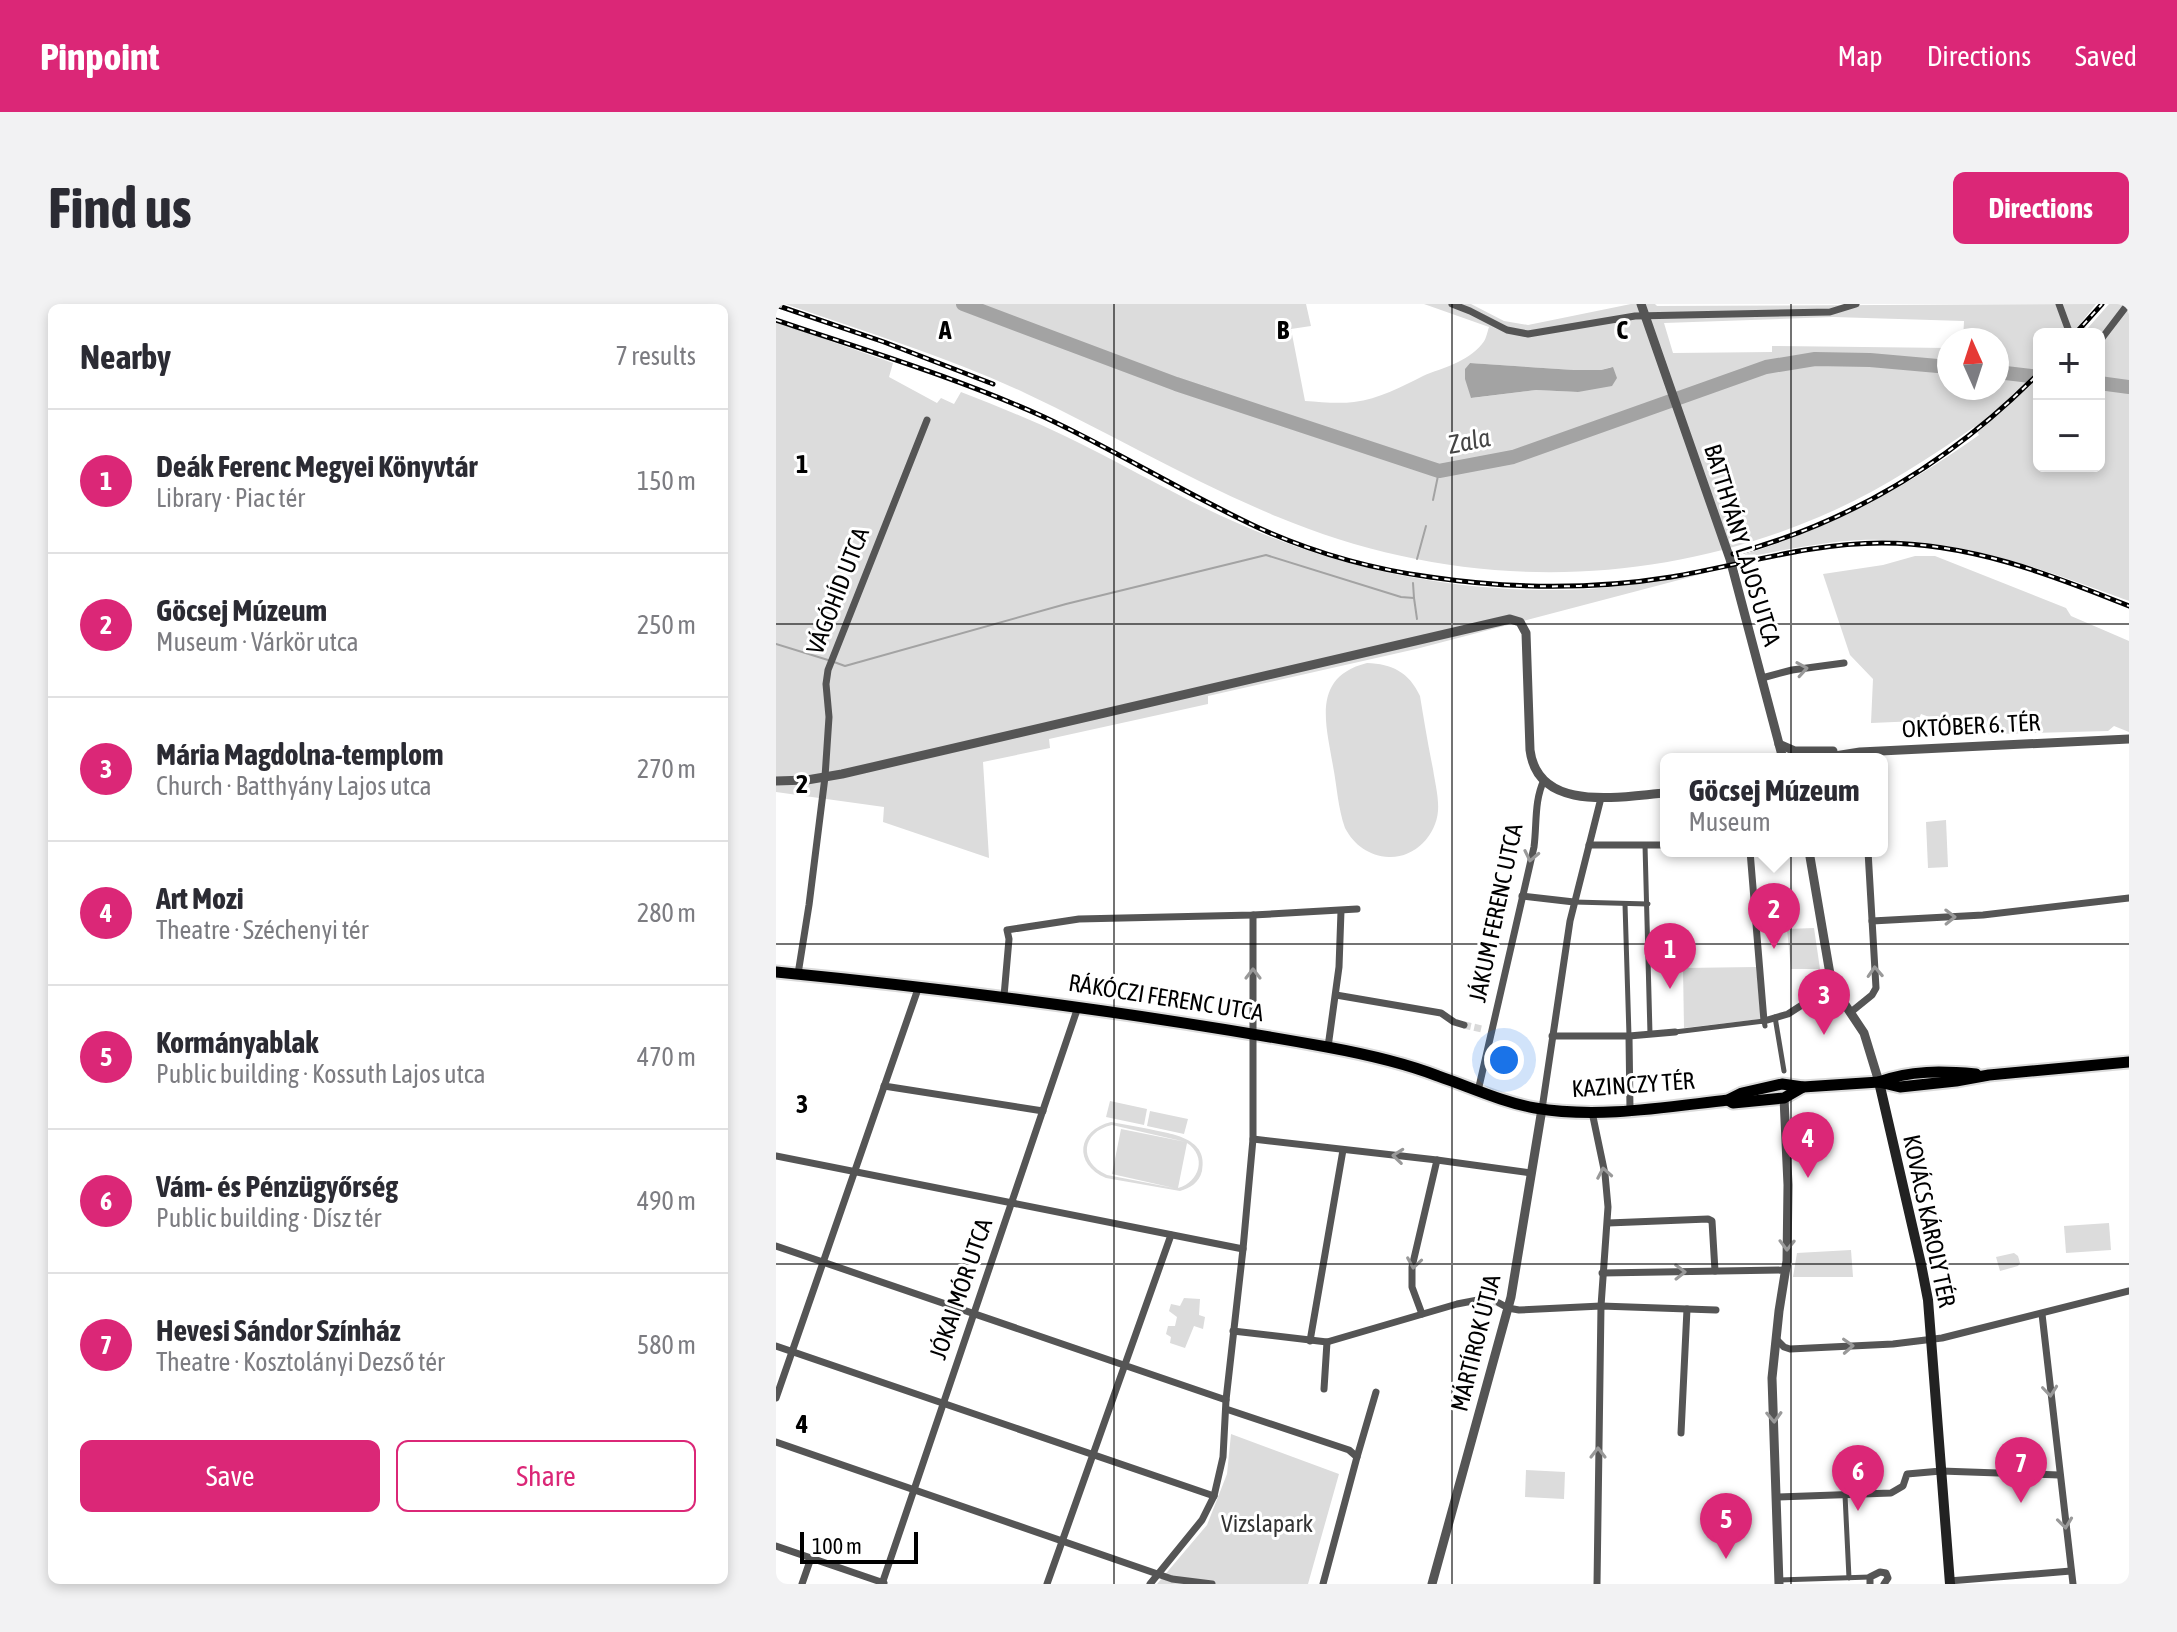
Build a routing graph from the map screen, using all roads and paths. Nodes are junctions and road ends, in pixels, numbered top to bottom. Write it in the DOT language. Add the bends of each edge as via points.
graph roads {
  1 [pos="1452,304"];
  2 [pos="1641,304"];
  3 [pos="1855,304"];
  4 [pos="2059,304"];
  5 [pos="2128,304"];
  6 [pos="1830,308"];
  7 [pos="1644,316"];
  8 [pos="2068,328"];
  9 [pos="2105,334"];
  10 [pos="927,420"];
  11 [pos="1844,663"];
  12 [pos="1762,678"];
  13 [pos="2129,739"];
  14 [pos="1779,744"];
  15 [pos="1860,752"];
  16 [pos="1781,753"];
  17 [pos="1854,753"];
  18 [pos="825,777"];
  19 [pos="1544,780"];
  20 [pos="776,781"];
  21 [pos="1660,793"];
  22 [pos="1601,798"];
  23 [pos="1589,845"];
  24 [pos="1645,845"];
  25 [pos="1660,845"];
  26 [pos="1750,857"];
  27 [pos="1810,857"];
  28 [pos="1868,857"];
  29 [pos="1522,896"];
  30 [pos="2129,898"];
  31 [pos="1574,902"];
  32 [pos="1625,904"];
  33 [pos="1648,904"];
  34 [pos="1357,909"];
  35 [pos="1341,911"];
  36 [pos="1253,915"];
  37 [pos="1872,921"];
  38 [pos="776,972"];
  39 [pos="798,974"];
  40 [pos="1833,985"];
  41 [pos="919,986"];
  42 [pos="1336,995"];
  43 [pos="1004,996"];
  44 [pos="1079,1006"];
  45 [pos="1851,1012"];
  46 [pos="1775,1017"];
  47 [pos="1764,1024"];
  48 [pos="1464,1025"];
  49 [pos="1482,1029"];
  50 [pos="1491,1031"];
  51 [pos="1675,1032"];
  52 [pos="1253,1034"];
  53 [pos="1650,1034"];
  54 [pos="1552,1036"];
  55 [pos="1629,1036"];
  56 [pos="1328,1047"];
  57 [pos="2129,1062"];
  58 [pos="1784,1071"];
  59 [pos="1989,1075"];
  60 [pos="1879,1082"];
  61 [pos="884,1086"];
  62 [pos="1803,1087"];
  63 [pos="1897,1087"];
  64 [pos="1478,1091"];
  65 [pos="1784,1098"];
  66 [pos="1728,1100"];
  67 [pos="1542,1109"];
  68 [pos="1630,1110"];
  69 [pos="1043,1111"];
  70 [pos="1886,1111"];
  71 [pos="1592,1112"];
  72 [pos="1253,1139"];
  73 [pos="1343,1150"];
  74 [pos="776,1156"];
  75 [pos="1437,1160"];
  76 [pos="855,1172"];
  77 [pos="1531,1173"];
  78 [pos="1011,1203"];
  79 [pos="1608,1223"];
  80 [pos="1171,1235"];
  81 [pos="776,1246"];
  82 [pos="1243,1249"];
  83 [pos="823,1262"];
  84 [pos="1786,1270"];
  85 [pos="1715,1271"];
  86 [pos="1602,1273"];
  87 [pos="2129,1291"];
  88 [pos="1483,1299"];
  89 [pos="1503,1305"];
  90 [pos="1601,1306"];
  91 [pos="1687,1309"];
  92 [pos="1716,1310"];
  93 [pos="1421,1312"];
  94 [pos="974,1314"];
  95 [pos="2042,1314"];
  96 [pos="1233,1331"];
  97 [pos="1776,1339"];
  98 [pos="1931,1339"];
  99 [pos="1310,1341"];
  100 [pos="1327,1342"];
  101 [pos="776,1346"];
  102 [pos="793,1352"];
  103 [pos="1123,1366"];
  104 [pos="1324,1389"];
  105 [pos="1376,1392"];
  106 [pos="776,1398"];
  107 [pos="944,1402"];
  108 [pos="1226,1405"];
  109 [pos="1681,1433"];
  110 [pos="776,1442"];
  111 [pos="1092,1455"];
  112 [pos="1357,1457"];
  113 [pos="1941,1471"];
  114 [pos="2059,1475"];
  115 [pos="914,1490"];
  116 [pos="1845,1494"];
  117 [pos="1214,1496"];
  118 [pos="1776,1497"];
  119 [pos="1062,1541"];
  120 [pos="776,1546"];
  121 [pos="811,1558"];
  122 [pos="2071,1571"];
  123 [pos="856,1574"];
  124 [pos="1158,1574"];
  125 [pos="1849,1578"];
  126 [pos="1870,1581"];
  127 [pos="1778,1582"];
  128 [pos="1950,1582"];
  129 [pos="802,1584"];
  130 [pos="853,1584"];
  131 [pos="883,1584"];
  132 [pos="1047,1584"];
  133 [pos="1150,1584"];
  134 [pos="1212,1584"];
  135 [pos="1323,1584"];
  136 [pos="1432,1584"];
  137 [pos="1597,1584"];
  138 [pos="1884,1584"];
  139 [pos="2073,1584"];
  1 -- 7 [label="street" via="1528,334"];
  2 -- 7 [label="street, BATTHYÁNY LAJOS UTCA"];
  3 -- 6 [label="street"];
  4 -- 8 [label="street"];
  5 -- 9 [label="street"];
  6 -- 7 [label="street"];
  7 -- 12 [label="street, BATTHYÁNY LAJOS UTCA" via="1732,565"];
  10 -- 18 [label="street, VÁGÓHÍD UTCA" via="829,667"];
  12 -- 11 [label="street, one-way"];
  12 -- 14 [label="street, BATTHYÁNY LAJOS UTCA"];
  13 -- 15 [label="street, OKTÓBER 6. TÉR"];
  14 -- 15 [label="street" via="1799,751"];
  14 -- 16 [label="street, BATTHYÁNY LAJOS UTCA"];
  15 -- 17 [label="street, OKTÓBER 6. TÉR"];
  18 -- 19 [label="street" via="1503,620 1520,622 1526,633 1530,750"];
  18 -- 20 [label="street"];
  18 -- 39 [label="street, VÁGÓHÍD UTCA"];
  19 -- 22 [label="street" via="1566,793"];
  19 -- 29 [label="street, JÁKUM FERENC UTCA, one-way"];
  21 -- 22 [label="street"];
  22 -- 23 [label="street"];
  23 -- 24 [label="street"];
  23 -- 31 [label="street"];
  24 -- 25 [label="street"];
  24 -- 33 [label="street"];
  26 -- 47 [label="street"];
  27 -- 40 [label="street"];
  28 -- 37 [label="street"];
  29 -- 31 [label="street"];
  29 -- 50 [label="street, JÁKUM FERENC UTCA"];
  37 -- 30 [label="street, one-way"];
  31 -- 32 [label="street"];
  31 -- 54 [label="street"];
  32 -- 33 [label="street"];
  32 -- 55 [label="street"];
  33 -- 53 [label="street"];
  34 -- 35 [label="street"];
  35 -- 36 [label="street"];
  35 -- 42 [label="street"];
  36 -- 43 [label="street" via="1079,919 1007,930"];
  52 -- 36 [label="street, one-way"];
  45 -- 37 [label="street, one-way" via="1876,988"];
  38 -- 39 [label="main road, RÁKÓCZI FERENC UTCA"];
  39 -- 41 [label="main road, RÁKÓCZI FERENC UTCA"];
  40 -- 45 [label="street"];
  40 -- 46 [label="street"];
  41 -- 43 [label="main road, RÁKÓCZI FERENC UTCA"];
  41 -- 61 [label="street"];
  42 -- 48 [label="street" via="1441,1013"];
  42 -- 56 [label="street"];
  43 -- 44 [label="main road, RÁKÓCZI FERENC UTCA"];
  44 -- 52 [label="main road, RÁKÓCZI FERENC UTCA"];
  44 -- 69 [label="street, JÓKAI MÓR UTCA"];
  45 -- 60 [label="street" via="1869,1043"];
  46 -- 47 [label="street"];
  46 -- 58 [label="street"];
  47 -- 51 [label="street"];
  49 -- 50 [label="street"];
  50 -- 64 [label="street, JÁKUM FERENC UTCA"];
  51 -- 53 [label="street"];
  52 -- 56 [label="main road, RÁKÓCZI FERENC UTCA"];
  52 -- 72 [label="street"];
  53 -- 55 [label="street"];
  54 -- 55 [label="street"];
  54 -- 67 [label="street"];
  55 -- 68 [label="street"];
  56 -- 64 [label="main road, RÁKÓCZI FERENC UTCA" via="1387,1060"];
  57 -- 59 [label="main road"];
  59 -- 60 [label="main road" via="1927,1072"];
  59 -- 63 [label="main road"];
  60 -- 62 [label="main road, KAZINCZY TÉR"];
  60 -- 63 [label="main road"];
  60 -- 70 [label="main road, KOVÁCS KÁROLY TÉR"];
  61 -- 69 [label="street"];
  61 -- 76 [label="street"];
  62 -- 65 [label="main road, KAZINCZY TÉR"];
  62 -- 66 [label="main road, KAZINCZY TÉR" via="1782,1084"];
  63 -- 70 [label="main road, KOVÁCS KÁROLY TÉR"];
  64 -- 67 [label="main road, RÁKÓCZI FERENC UTCA"];
  65 -- 66 [label="main road, KAZINCZY TÉR"];
  65 -- 84 [label="street, one-way"];
  66 -- 68 [label="main road, KAZINCZY TÉR"];
  67 -- 71 [label="main road, KAZINCZY TÉR"];
  67 -- 77 [label="street, MÁRTÍROK ÚTJA"];
  68 -- 71 [label="main road, KAZINCZY TÉR"];
  69 -- 78 [label="street, JÓKAI MÓR UTCA"];
  70 -- 98 [label="main road, KOVÁCS KÁROLY TÉR" via="1923,1274"];
  79 -- 71 [label="street, one-way" via="1605,1174"];
  72 -- 73 [label="street"];
  72 -- 82 [label="street"];
  75 -- 73 [label="street, one-way"];
  73 -- 99 [label="street"];
  74 -- 76 [label="street"];
  75 -- 77 [label="street"];
  75 -- 93 [label="street, one-way" via="1412,1267"];
  76 -- 78 [label="street"];
  76 -- 83 [label="street"];
  77 -- 89 [label="street, MÁRTÍROK ÚTJA"];
  78 -- 80 [label="street"];
  78 -- 94 [label="street, JÓKAI MÓR UTCA"];
  79 -- 85 [label="street" via="1712,1221"];
  79 -- 86 [label="street"];
  80 -- 82 [label="street"];
  80 -- 103 [label="street"];
  81 -- 83 [label="street"];
  82 -- 96 [label="street"];
  83 -- 94 [label="street"];
  83 -- 102 [label="street"];
  84 -- 85 [label="street"];
  84 -- 97 [label="street"];
  86 -- 85 [label="street, one-way"];
  86 -- 90 [label="street"];
  87 -- 95 [label="street"];
  88 -- 93 [label="street"];
  89 -- 90 [label="street" via="1519,1310"];
  89 -- 136 [label="street, MÁRTÍROK ÚTJA"];
  90 -- 91 [label="street"];
  137 -- 90 [label="street, one-way"];
  91 -- 92 [label="street"];
  91 -- 109 [label="street"];
  93 -- 100 [label="street"];
  94 -- 103 [label="street"];
  94 -- 107 [label="street, JÓKAI MÓR UTCA"];
  95 -- 98 [label="street"];
  95 -- 114 [label="street, one-way"];
  96 -- 99 [label="street"];
  96 -- 108 [label="street"];
  97 -- 98 [label="street, one-way" via="1790,1349"];
  97 -- 118 [label="street, one-way"];
  98 -- 113 [label="main road, KOVÁCS KÁROLY TÉR"];
  99 -- 100 [label="street"];
  100 -- 104 [label="street"];
  101 -- 102 [label="street"];
  102 -- 106 [label="street"];
  102 -- 107 [label="street"];
  103 -- 108 [label="street"];
  103 -- 111 [label="street"];
  105 -- 112 [label="street"];
  107 -- 111 [label="street"];
  107 -- 115 [label="street, JÓKAI MÓR UTCA"];
  108 -- 112 [label="street"];
  108 -- 117 [label="street"];
  110 -- 115 [label="street"];
  111 -- 117 [label="street"];
  111 -- 119 [label="street"];
  112 -- 135 [label="street"];
  113 -- 114 [label="street"];
  113 -- 116 [label="street" via="1907,1474 1895,1492"];
  113 -- 128 [label="main road, KOVÁCS KÁROLY TÉR"];
  114 -- 122 [label="street, one-way"];
  115 -- 119 [label="street"];
  115 -- 131 [label="street, JÓKAI MÓR UTCA"];
  116 -- 118 [label="street"];
  116 -- 125 [label="street"];
  117 -- 124 [label="street" via="1190,1537"];
  118 -- 127 [label="street"];
  119 -- 124 [label="street"];
  119 -- 132 [label="street"];
  120 -- 121 [label="street"];
  121 -- 123 [label="street"];
  121 -- 129 [label="street"];
  122 -- 128 [label="street"];
  122 -- 139 [label="street"];
  123 -- 130 [label="street"];
  123 -- 131 [label="street"];
  124 -- 133 [label="street"];
  124 -- 134 [label="street"];
  125 -- 126 [label="street"];
  125 -- 127 [label="street"];
  126 -- 138 [label="street" via="1886,1573"];
}
